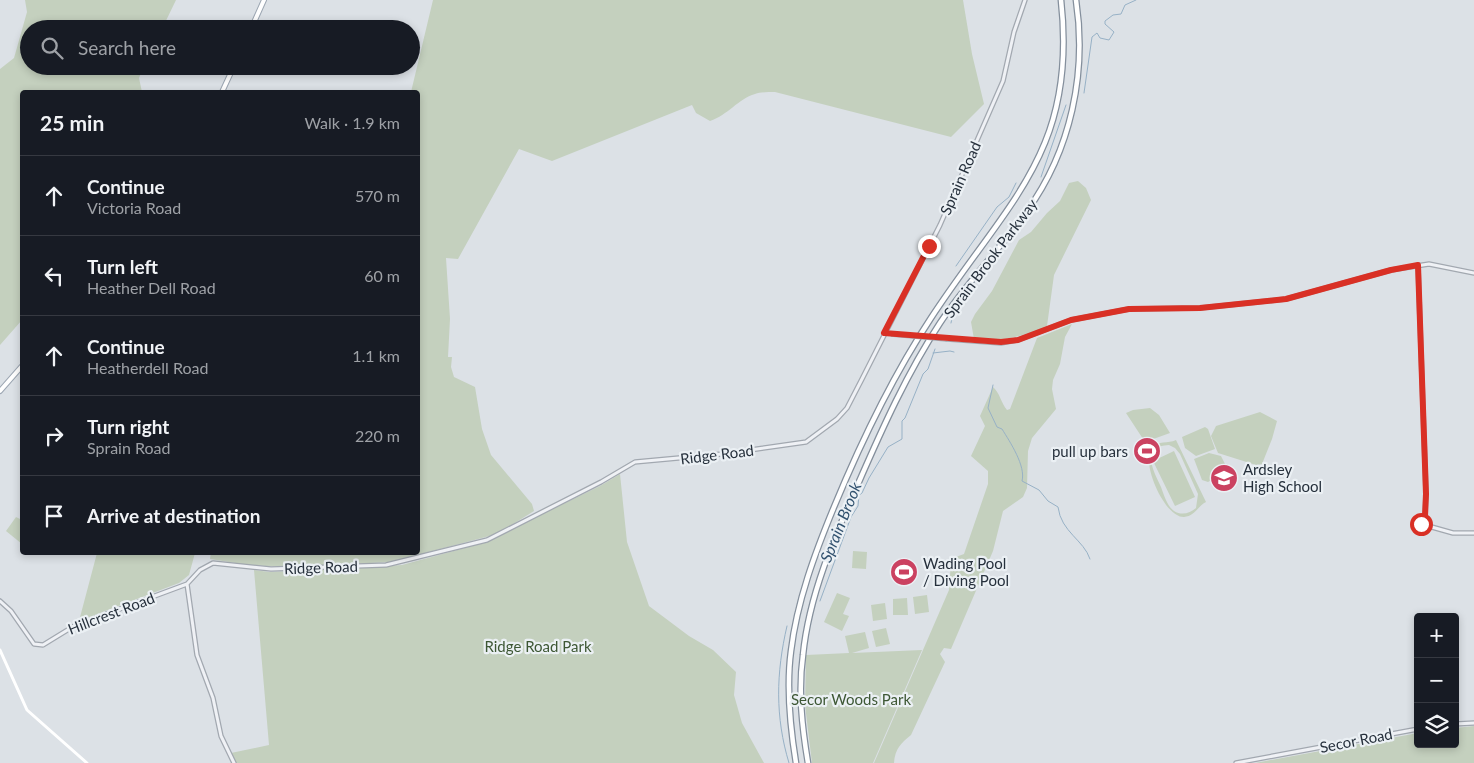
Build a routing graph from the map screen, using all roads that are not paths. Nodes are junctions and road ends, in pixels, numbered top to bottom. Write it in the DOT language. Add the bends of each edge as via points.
graph roads {
  1 [pos="264,0"];
  2 [pos="1025,0"];
  3 [pos="1061,0"];
  4 [pos="1076,0"];
  5 [pos="255,20"];
  6 [pos="230,75"];
  7 [pos="223,90"];
  8 [pos="1418,265"];
  9 [pos="1474,272"];
  10 [pos="884,333"];
  11 [pos="20,368"];
  12 [pos="0,391"];
  13 [pos="806,442"];
  14 [pos="1474,532"];
  15 [pos="187,584"];
  16 [pos="0,601"];
  17 [pos="0,650"];
  18 [pos="1474,723"];
  19 [pos="1459,724"];
  20 [pos="1414,730"];
  21 [pos="87,763"];
  22 [pos="234,763"];
  23 [pos="796,763"];
  24 [pos="808,763"];
  25 [pos="1236,763"];
  1 -- 5 [label="main road"];
  2 -- 10 [label="street, Sprain Road" via="1003,81 940,225"];
  3 -- 23 [label="highway, Sprain Brook Parkway" via="1062,78 1056,111 1042,152 1016,201 944,299 900,369 853,463 812,566 796,619 790,663 789,707"];
  4 -- 24 [label="highway, Sprain Brook Parkway" via="1078,79 1069,122 1056,159 1030,208 954,303 921,354 880,433 828,556 810,614 802,663 801,707"];
  6 -- 7 [label="main road"];
  8 -- 9 [label="street" via="1437,264"];
  8 -- 10 [label="street, bridge" via="1286,299 1208,308 1129,309 1071,320 1018,340 1001,342"];
  8 -- 14 [label="street" via="1426,494 1425,516 1421,524 1452,533"];
  10 -- 13 [label="street, Sprain Road" via="847,408 824,431"];
  11 -- 12 [label="main road"];
  13 -- 15 [label="street, Ridge Road" via="635,462 492,538 405,562 295,569 213,563 200,570"];
  15 -- 16 [label="street, Hillcrest Road" via="74,626 40,646 34,644"];
  15 -- 22 [label="street" via="197,655 213,698 221,736"];
  17 -- 21 [label="main road" via="27,710"];
  18 -- 19 [label="street"];
  20 -- 25 [label="street, Secor Road"];
}
